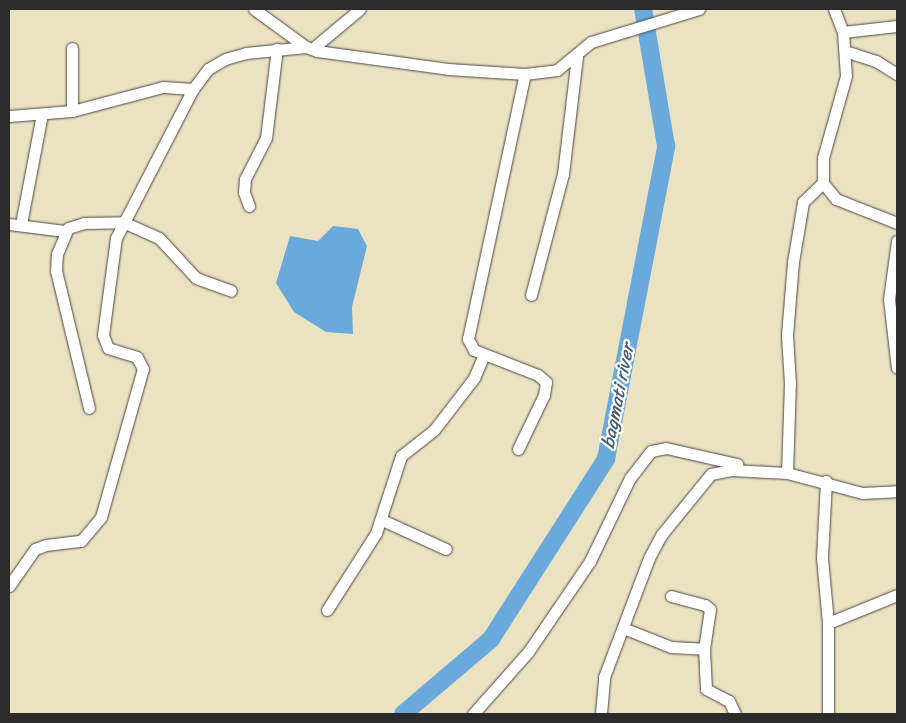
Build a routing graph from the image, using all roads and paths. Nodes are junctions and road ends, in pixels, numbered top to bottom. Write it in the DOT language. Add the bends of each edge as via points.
graph roads {
  1 [pos="360,9"];
  2 [pos="699,9"];
  3 [pos="834,9"];
  4 [pos="257,10"];
  5 [pos="897,26"];
  6 [pos="843,32"];
  7 [pos="72,48"];
  8 [pos="309,48"];
  9 [pos="277,49"];
  10 [pos="845,51"];
  11 [pos="577,56"];
  12 [pos="526,74"];
  13 [pos="897,74"];
  14 [pos="193,89"];
  15 [pos="72,111"];
  16 [pos="42,114"];
  17 [pos="9,116"];
  18 [pos="823,183"];
  19 [pos="249,206"];
  20 [pos="123,222"];
  21 [pos="897,223"];
  22 [pos="9,224"];
  23 [pos="21,224"];
  24 [pos="65,231"];
  25 [pos="897,240"];
  26 [pos="231,290"];
  27 [pos="531,295"];
  28 [pos="484,355"];
  29 [pos="897,368"];
  30 [pos="89,408"];
  31 [pos="518,449"];
  32 [pos="787,470"];
  33 [pos="826,481"];
  34 [pos="897,491"];
  35 [pos="382,520"];
  36 [pos="446,548"];
  37 [pos="9,586"];
  38 [pos="897,595"];
  39 [pos="671,596"];
  40 [pos="327,610"];
  41 [pos="828,623"];
  42 [pos="623,628"];
  43 [pos="704,649"];
  44 [pos="473,714"];
  45 [pos="601,714"];
  46 [pos="735,714"];
  47 [pos="828,714"];
  1 -- 8 [label="street"];
  2 -- 11 [label="street" via="591,42"];
  3 -- 6 [label="street"];
  4 -- 8 [label="street"];
  5 -- 6 [label="street"];
  6 -- 10 [label="street"];
  7 -- 15 [label="street"];
  8 -- 9 [label="street"];
  8 -- 12 [label="street" via="433,67"];
  9 -- 14 [label="street" via="225,59 208,70"];
  9 -- 19 [label="street" via="266,138 244,179"];
  10 -- 13 [label="street" via="863,56"];
  10 -- 18 [label="street" via="844,90 823,158"];
  11 -- 12 [label="street" via="557,70"];
  11 -- 27 [label="street" via="564,174"];
  12 -- 28 [label="street" via="468,339 471,348"];
  14 -- 15 [label="street" via="163,87"];
  14 -- 20 [label="street"];
  15 -- 16 [label="street"];
  16 -- 17 [label="street"];
  16 -- 23 [label="street"];
  18 -- 21 [label="street" via="836,199"];
  18 -- 32 [label="street" via="803,202 792,262 787,327 790,384"];
  20 -- 24 [label="street" via="84,223"];
  20 -- 26 [label="street" via="165,243 196,278"];
  20 -- 37 [label="street" via="116,238 103,335 108,348 137,357 143,369 101,517 90,533 74,543 46,545 34,550"];
  22 -- 23 [label="street"];
  23 -- 24 [label="street"];
  24 -- 30 [label="street" via="57,254 56,271"];
  25 -- 29 [label="street" via="889,299"];
  28 -- 31 [label="street" via="538,375 546,382 544,395"];
  28 -- 35 [label="street" via="469,385 434,430 401,456"];
  32 -- 33 [label="street"];
  32 -- 42 [label="street" via="718,471 706,478 662,534 649,558"];
  32 -- 44 [label="street" via="723,462 666,448 651,451 630,478 590,561 528,652"];
  33 -- 34 [label="street" via="862,493"];
  33 -- 41 [label="street" via="822,558"];
  35 -- 36 [label="street"];
  35 -- 40 [label="street" via="352,574"];
  38 -- 41 [label="street"];
  39 -- 43 [label="street" via="710,609"];
  41 -- 47 [label="street"];
  42 -- 43 [label="street" via="671,647"];
  42 -- 45 [label="street" via="604,677"];
  43 -- 46 [label="street" via="706,689 729,701"];
}
